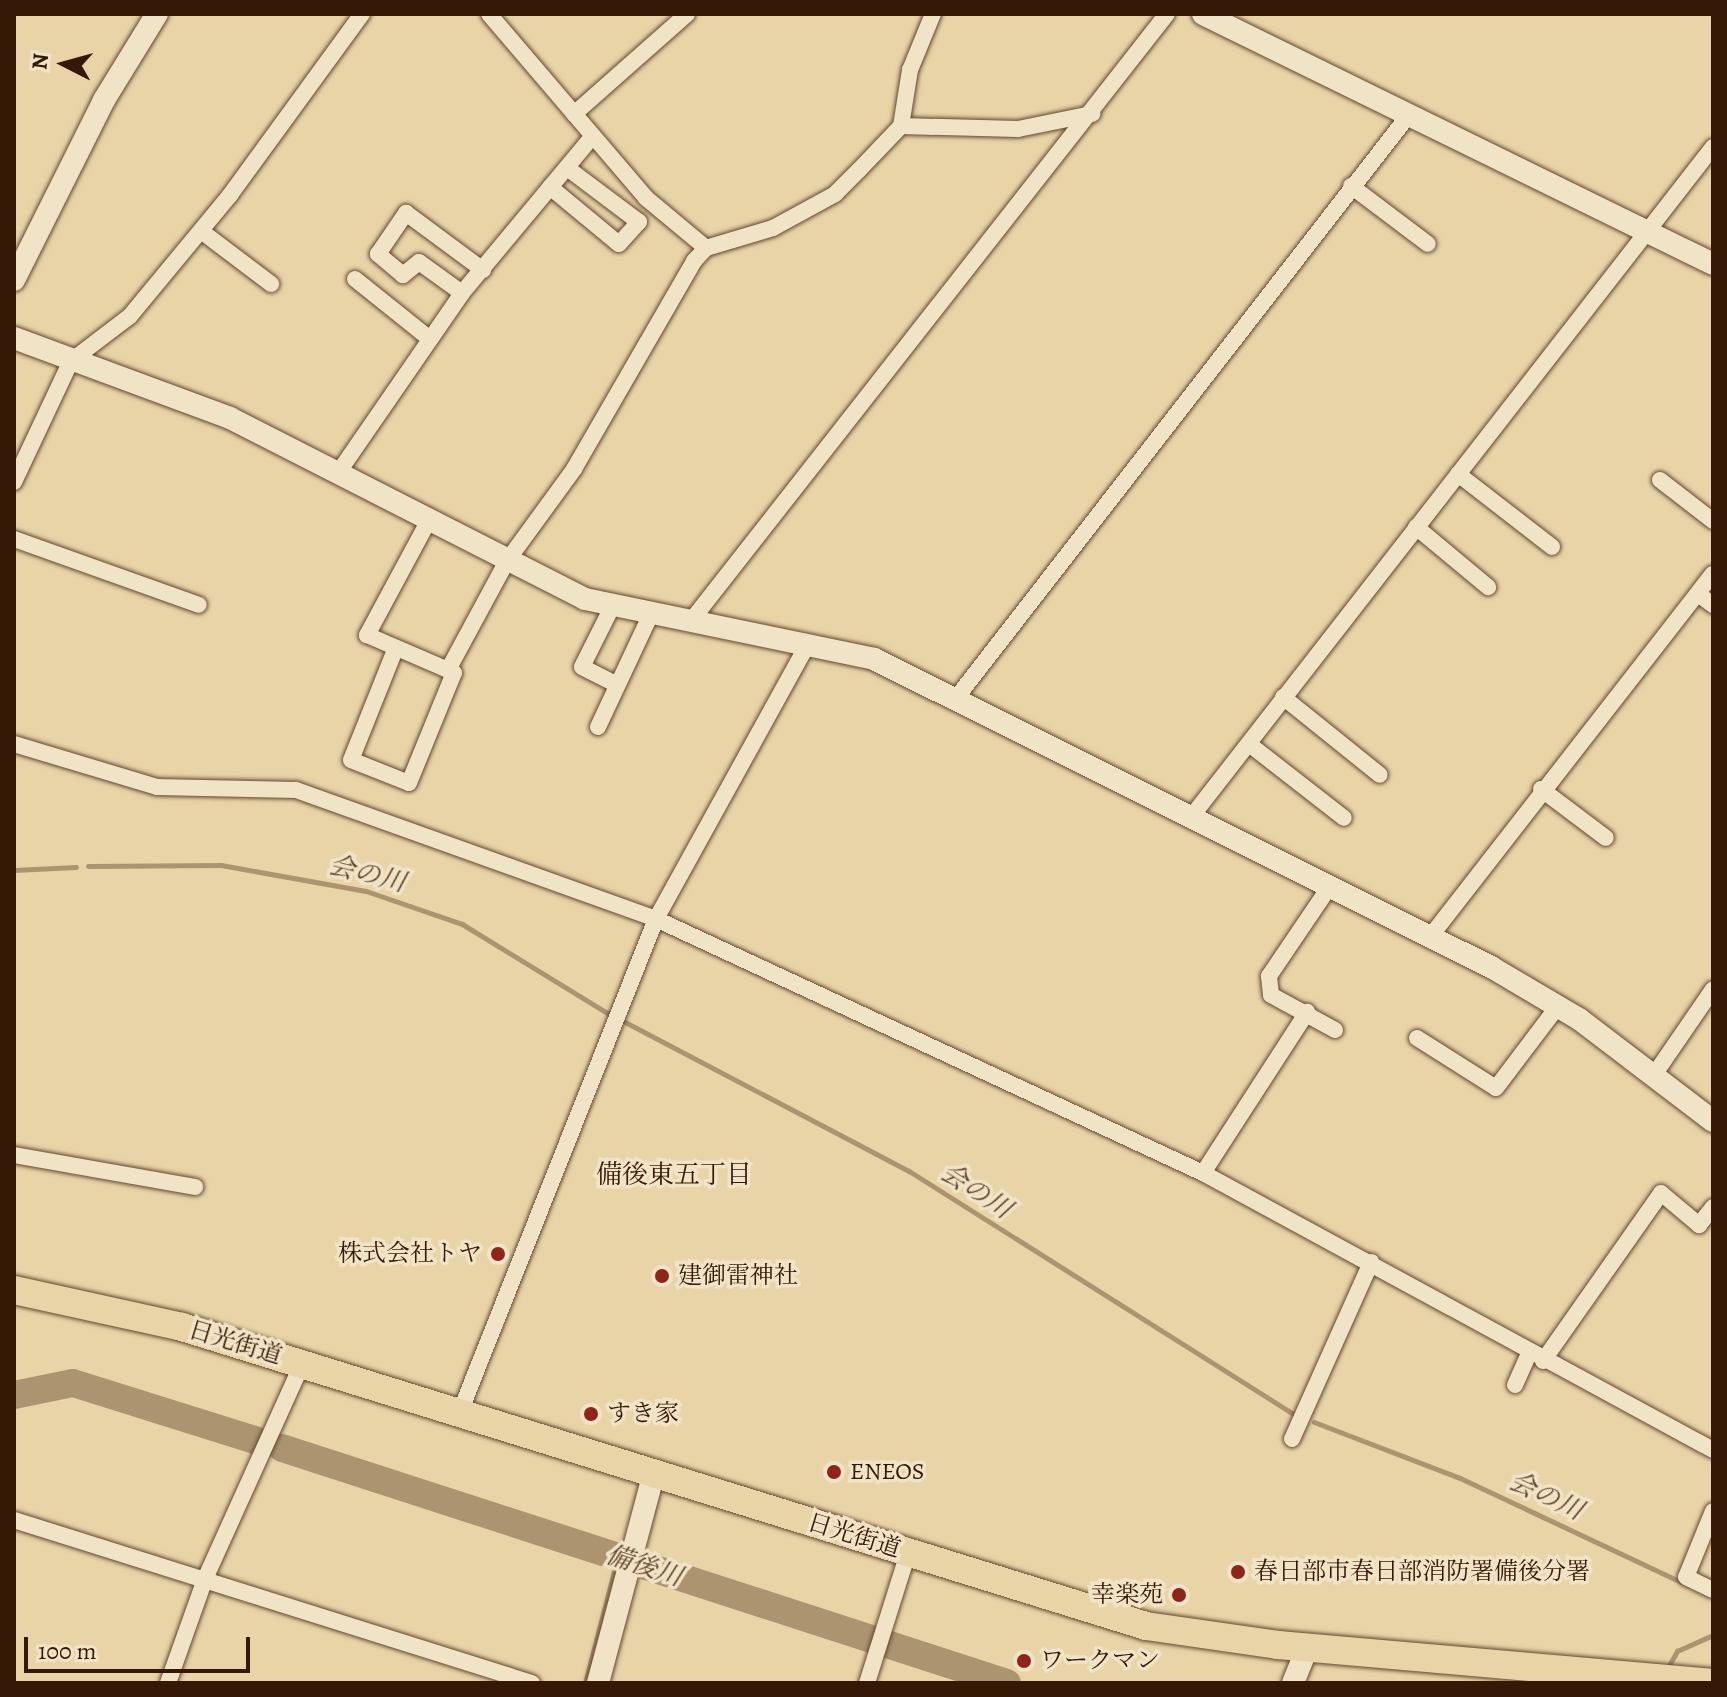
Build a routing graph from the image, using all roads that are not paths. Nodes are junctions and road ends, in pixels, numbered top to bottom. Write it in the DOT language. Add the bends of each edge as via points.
graph roads {
  1 [pos="157,14"];
  2 [pos="362,14"];
  3 [pos="489,14"];
  4 [pos="687,14"];
  5 [pos="933,14"];
  6 [pos="1167,14"];
  7 [pos="1203,14"];
  8 [pos="574,114"];
  9 [pos="1092,114"];
  10 [pos="1408,116"];
  11 [pos="901,126"];
  12 [pos="593,136"];
  13 [pos="1713,147"];
  14 [pos="567,168"];
  15 [pos="1351,186"];
  16 [pos="550,187"];
  17 [pos="1645,230"];
  18 [pos="201,231"];
  19 [pos="1428,244"];
  20 [pos="706,248"];
  21 [pos="1713,264"];
  22 [pos="483,270"];
  23 [pos="355,279"];
  24 [pos="14,280"];
  25 [pos="271,284"];
  26 [pos="462,293"];
  27 [pos="14,338"];
  28 [pos="430,339"];
  29 [pos="71,361"];
  30 [pos="338,473"];
  31 [pos="1458,474"];
  32 [pos="1660,480"];
  33 [pos="14,482"];
  34 [pos="429,520"];
  35 [pos="1713,521"];
  36 [pos="1416,527"];
  37 [pos="14,539"];
  38 [pos="1552,547"];
  39 [pos="507,561"];
  40 [pos="1713,574"];
  41 [pos="1488,587"];
  42 [pos="1698,594"];
  43 [pos="199,605"];
  44 [pos="613,605"];
  45 [pos="1713,605"];
  46 [pos="651,614"];
  47 [pos="691,621"];
  48 [pos="807,646"];
  49 [pos="395,650"];
  50 [pos="448,670"];
  51 [pos="617,685"];
  52 [pos="957,697"];
  53 [pos="1283,697"];
  54 [pos="598,727"];
  55 [pos="14,744"];
  56 [pos="1249,744"];
  57 [pos="1380,775"];
  58 [pos="1541,789"];
  59 [pos="1192,816"];
  60 [pos="1344,818"];
  61 [pos="1606,838"];
  62 [pos="1330,886"];
  63 [pos="656,919"];
  64 [pos="1430,937"];
  65 [pos="1713,989"];
  66 [pos="1558,1006"];
  67 [pos="1307,1012"];
  68 [pos="1335,1030"];
  69 [pos="1417,1038"];
  70 [pos="1654,1075"];
  71 [pos="1713,1121"];
  72 [pos="14,1155"];
  73 [pos="1203,1173"];
  74 [pos="195,1187"];
  75 [pos="1713,1207"];
  76 [pos="1371,1262"];
  77 [pos="14,1290"];
  78 [pos="1536,1357"];
  79 [pos="302,1364"];
  80 [pos="1515,1385"];
  81 [pos="460,1412"];
  82 [pos="1293,1437"];
  83 [pos="1713,1450"];
  84 [pos="654,1473"];
  85 [pos="1713,1511"];
  86 [pos="14,1520"];
  87 [pos="908,1553"];
  88 [pos="205,1579"];
  89 [pos="1713,1590"];
  90 [pos="1307,1648"];
  91 [pos="168,1683"];
  92 [pos="532,1683"];
  93 [pos="598,1683"];
  94 [pos="867,1683"];
  95 [pos="1293,1683"];
  96 [pos="1713,1683"];
  1 -- 24 [label="street"];
  2 -- 18 [label="street"];
  3 -- 8 [label="street"];
  4 -- 8 [label="street"];
  5 -- 11 [label="street" via="910,70"];
  6 -- 9 [label="street"];
  7 -- 10 [label="street"];
  8 -- 12 [label="street"];
  9 -- 11 [label="street" via="1018,129"];
  9 -- 47 [label="street"];
  10 -- 15 [label="street"];
  10 -- 17 [label="street"];
  11 -- 20 [label="street" via="835,194 773,228"];
  12 -- 14 [label="street"];
  12 -- 20 [label="street" via="646,198"];
  13 -- 17 [label="street"];
  14 -- 16 [label="street"];
  14 -- 16 [label="street" via="639,222 619,244"];
  15 -- 19 [label="street"];
  15 -- 52 [label="street"];
  16 -- 22 [label="street"];
  17 -- 21 [label="street"];
  17 -- 31 [label="street"];
  18 -- 25 [label="street"];
  18 -- 29 [label="street" via="130,316"];
  20 -- 39 [label="street" via="574,469"];
  22 -- 26 [label="street"];
  22 -- 26 [label="street" via="406,213 378,254 403,275 419,262"];
  23 -- 28 [label="street"];
  26 -- 28 [label="street"];
  27 -- 29 [label="street"];
  28 -- 30 [label="street"];
  29 -- 30 [label="street" via="176,394"];
  29 -- 33 [label="street"];
  30 -- 34 [label="street"];
  31 -- 36 [label="street"];
  31 -- 38 [label="street"];
  32 -- 35 [label="street"];
  34 -- 39 [label="street"];
  34 -- 49 [label="street" via="367,635"];
  36 -- 41 [label="street"];
  36 -- 53 [label="street"];
  37 -- 43 [label="street"];
  39 -- 44 [label="street"];
  39 -- 50 [label="street"];
  40 -- 42 [label="street"];
  42 -- 45 [label="street"];
  42 -- 58 [label="street"];
  44 -- 46 [label="street"];
  44 -- 51 [label="street" via="582,667"];
  46 -- 47 [label="street"];
  46 -- 51 [label="street"];
  47 -- 48 [label="street"];
  48 -- 52 [label="street" via="874,659"];
  48 -- 63 [label="street"];
  49 -- 50 [label="street"];
  49 -- 50 [label="street" via="351,760 409,783 454,673"];
  51 -- 54 [label="street"];
  52 -- 59 [label="street"];
  53 -- 56 [label="street"];
  53 -- 57 [label="street"];
  55 -- 63 [label="street" via="157,787 296,790"];
  56 -- 59 [label="street"];
  56 -- 60 [label="street"];
  58 -- 61 [label="street"];
  58 -- 64 [label="street"];
  59 -- 62 [label="street"];
  62 -- 64 [label="street"];
  62 -- 67 [label="street" via="1269,976 1271,995"];
  63 -- 73 [label="street"];
  63 -- 81 [label="street"];
  64 -- 66 [label="street"];
  65 -- 70 [label="street"];
  66 -- 69 [label="street" via="1496,1088"];
  66 -- 70 [label="street"];
  67 -- 68 [label="street"];
  67 -- 73 [label="street"];
  70 -- 71 [label="street"];
  72 -- 74 [label="street"];
  73 -- 76 [label="street"];
  75 -- 78 [label="street" via="1699,1225 1661,1193"];
  76 -- 78 [label="street"];
  76 -- 82 [label="street"];
  77 -- 79 [label="highway, 日光街道" via="97,1304"];
  78 -- 80 [label="street"];
  78 -- 83 [label="street"];
  79 -- 81 [label="highway, 日光街道"];
  79 -- 88 [label="street"];
  81 -- 84 [label="highway, 日光街道"];
  84 -- 87 [label="highway, 日光街道"];
  84 -- 93 [label="street"];
  85 -- 89 [label="street" via="1686,1577"];
  86 -- 88 [label="street"];
  87 -- 90 [label="highway, 日光街道" via="1146,1626"];
  87 -- 94 [label="street"];
  88 -- 91 [label="street"];
  88 -- 92 [label="street"];
  90 -- 95 [label="street"];
  90 -- 96 [label="highway, 日光街道"];
}
